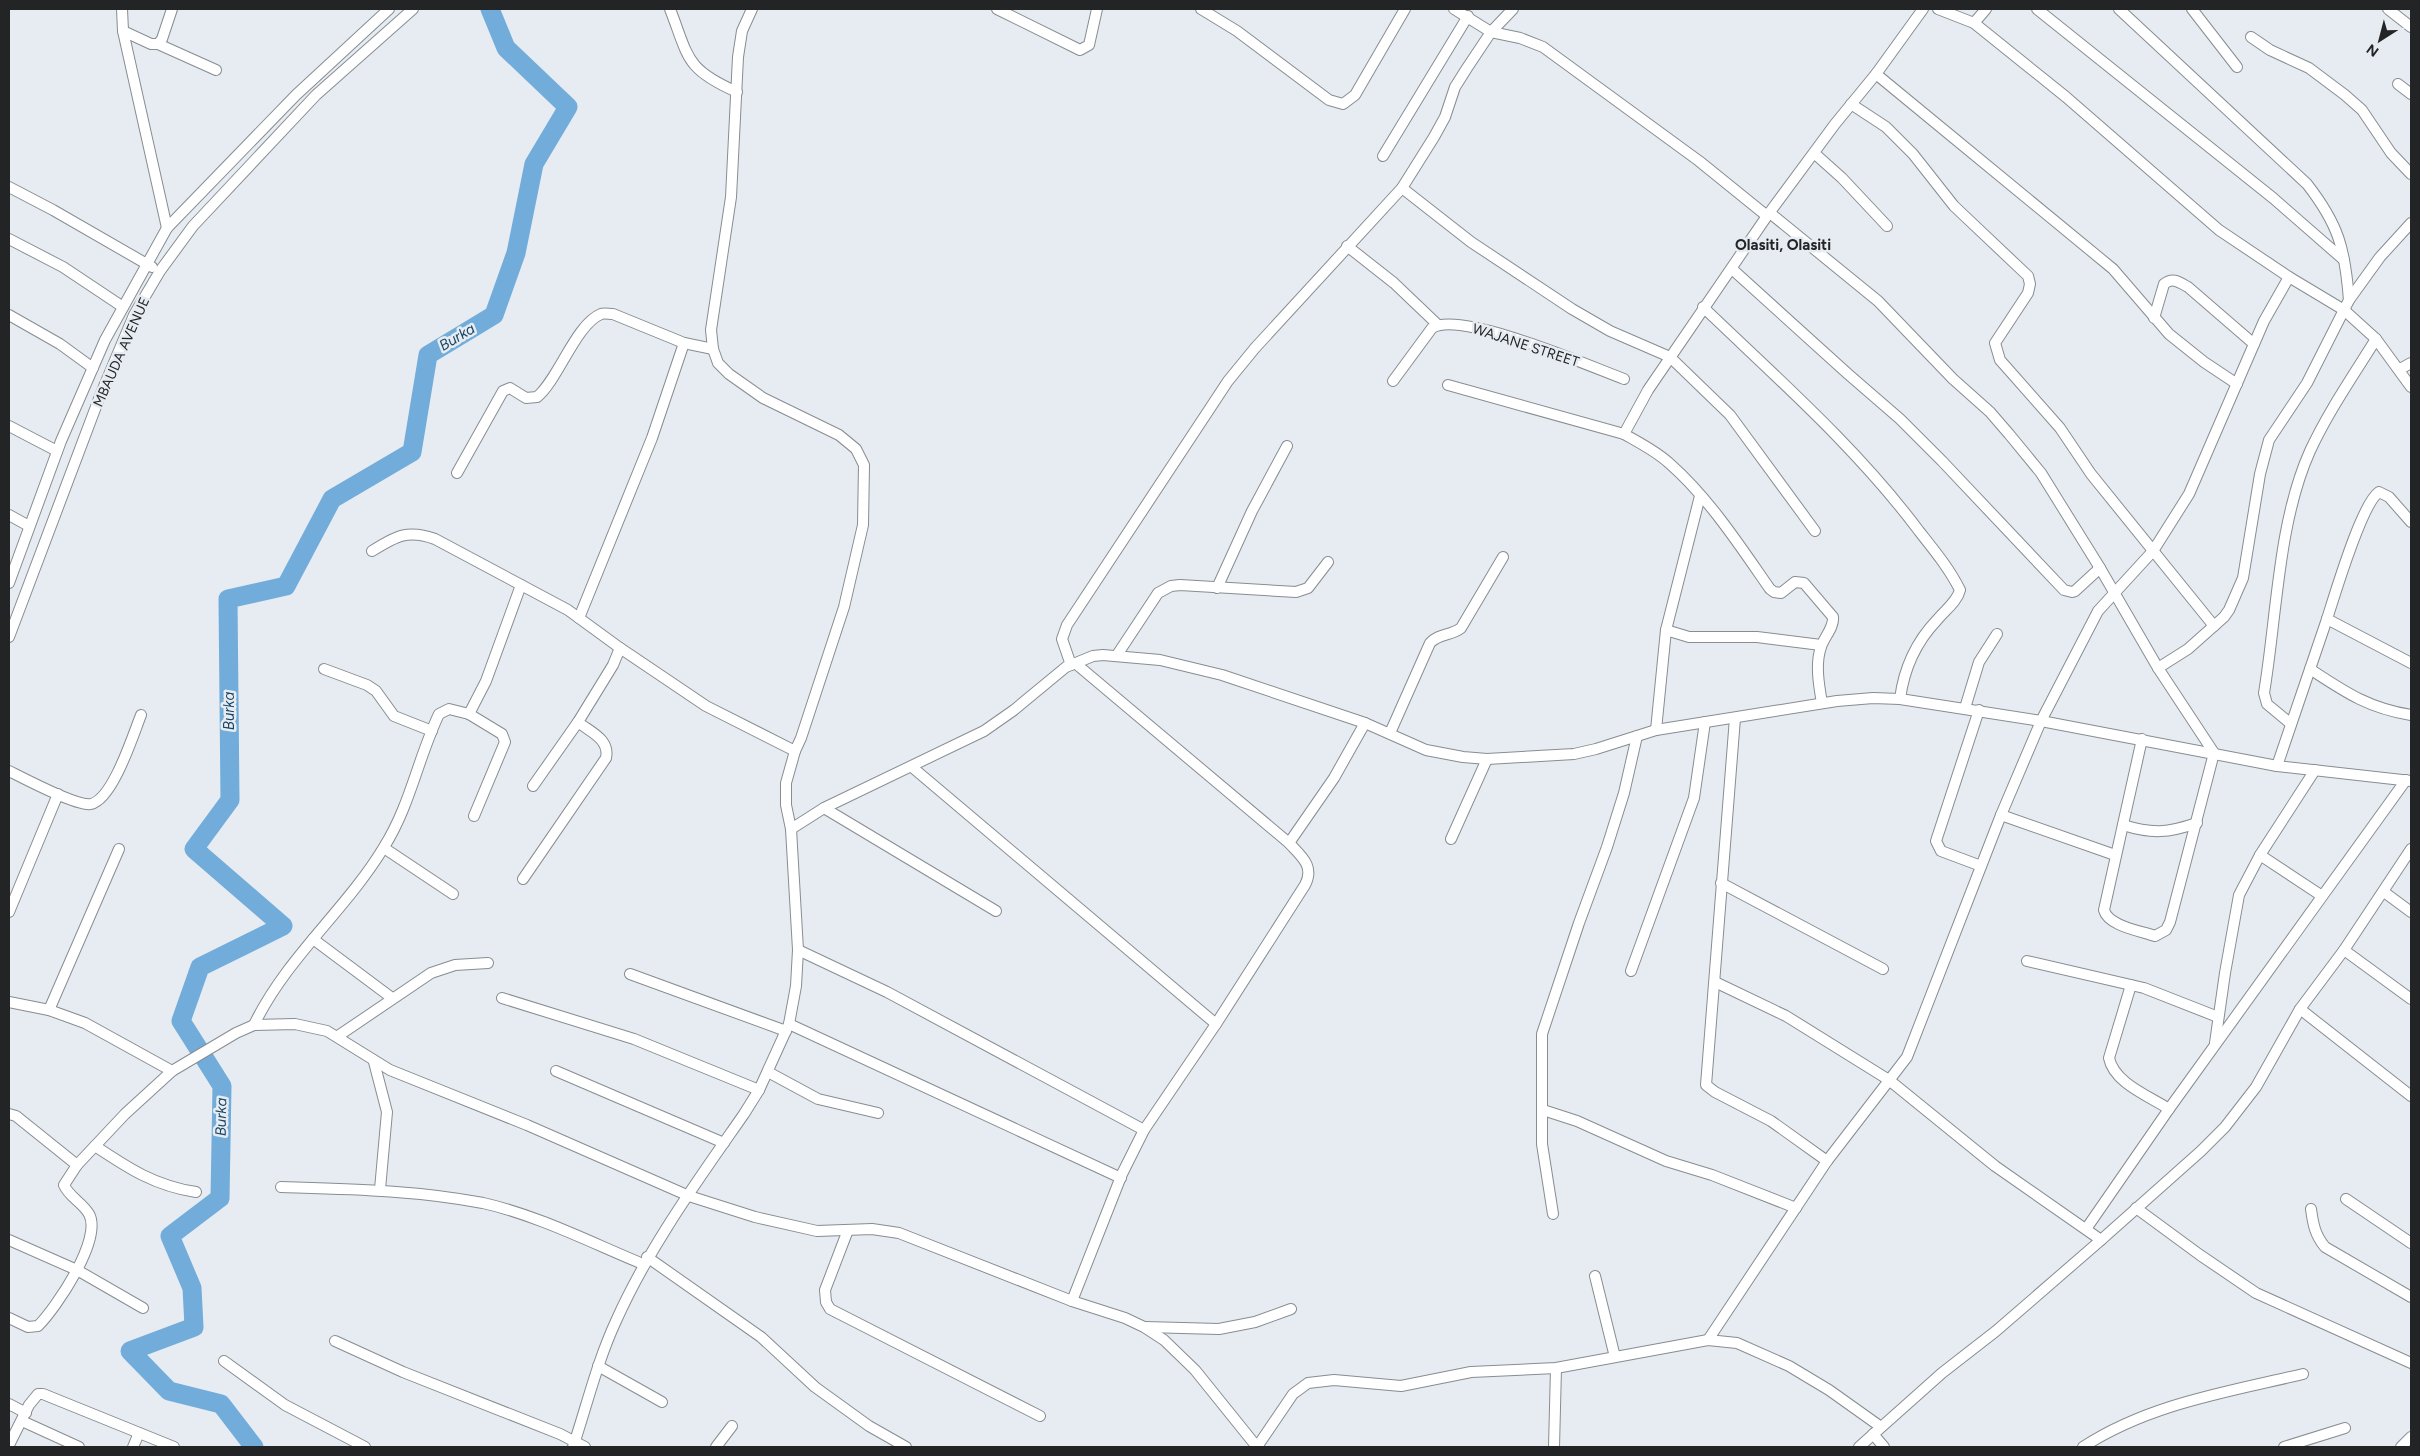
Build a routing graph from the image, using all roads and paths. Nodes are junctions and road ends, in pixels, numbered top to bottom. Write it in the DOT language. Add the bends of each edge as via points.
graph roads {
  1 [pos="122,9"];
  2 [pos="172,9"];
  3 [pos="389,9"];
  4 [pos="413,9"];
  5 [pos="670,9"];
  6 [pos="752,9"];
  7 [pos="997,9"];
  8 [pos="1097,9"];
  9 [pos="1202,9"];
  10 [pos="1405,9"];
  11 [pos="1454,9"];
  12 [pos="1512,9"];
  13 [pos="1923,9"];
  14 [pos="1938,9"];
  15 [pos="1986,9"];
  16 [pos="2037,9"];
  17 [pos="2119,9"];
  18 [pos="2388,9"];
  19 [pos="2194,10"];
  20 [pos="1468,16"];
  21 [pos="1974,23"];
  22 [pos="2411,27"];
  23 [pos="123,31"];
  24 [pos="1491,32"];
  25 [pos="2251,37"];
  26 [pos="158,44"];
  27 [pos="2237,67"];
  28 [pos="216,70"];
  29 [pos="1876,74"];
  30 [pos="2398,84"];
  31 [pos="737,92"];
  32 [pos="2411,94"];
  33 [pos="1851,104"];
  34 [pos="1814,153"];
  35 [pos="1383,156"];
  36 [pos="2411,174"];
  37 [pos="9,187"];
  38 [pos="1402,188"];
  39 [pos="1768,215"];
  40 [pos="2411,223"];
  41 [pos="1888,226"];
  42 [pos="167,228"];
  43 [pos="9,239"];
  44 [pos="1347,246"];
  45 [pos="2344,260"];
  46 [pos="146,265"];
  47 [pos="1732,269"];
  48 [pos="160,271"];
  49 [pos="2289,277"];
  50 [pos="2350,300"];
  51 [pos="123,307"];
  52 [pos="1703,307"];
  53 [pos="2344,310"];
  54 [pos="9,316"];
  55 [pos="2154,318"];
  56 [pos="1438,325"];
  57 [pos="2376,339"];
  58 [pos="684,343"];
  59 [pos="2254,344"];
  60 [pos="713,349"];
  61 [pos="1670,357"];
  62 [pos="2411,363"];
  63 [pos="93,368"];
  64 [pos="2400,370"];
  65 [pos="1624,379"];
  66 [pos="1393,381"];
  67 [pos="2236,384"];
  68 [pos="1448,385"];
  69 [pos="2411,387"];
  70 [pos="9,426"];
  71 [pos="1624,434"];
  72 [pos="1287,446"];
  73 [pos="57,451"];
  74 [pos="457,473"];
  75 [pos="1700,496"];
  76 [pos="9,515"];
  77 [pos="2411,522"];
  78 [pos="29,526"];
  79 [pos="1815,530"];
  80 [pos="2153,550"];
  81 [pos="372,551"];
  82 [pos="1503,557"];
  83 [pos="1328,562"];
  84 [pos="2100,568"];
  85 [pos="9,583"];
  86 [pos="521,585"];
  87 [pos="1217,588"];
  88 [pos="2114,593"];
  89 [pos="579,618"];
  90 [pos="2327,619"];
  91 [pos="2214,626"];
  92 [pos="1666,630"];
  93 [pos="1998,634"];
  94 [pos="9,637"];
  95 [pos="1821,645"];
  96 [pos="620,648"];
  97 [pos="1117,655"];
  98 [pos="2411,663"];
  99 [pos="1073,664"];
  100 [pos="2158,668"];
  101 [pos="324,669"];
  102 [pos="2310,669"];
  103 [pos="1900,699"];
  104 [pos="1822,703"];
  105 [pos="1964,708"];
  106 [pos="1979,710"];
  107 [pos="469,714"];
  108 [pos="141,715"];
  109 [pos="2411,715"];
  110 [pos="1736,718"];
  111 [pos="2041,721"];
  112 [pos="578,722"];
  113 [pos="1365,722"];
  114 [pos="1705,722"];
  115 [pos="2291,724"];
  116 [pos="1656,730"];
  117 [pos="432,731"];
  118 [pos="1390,733"];
  119 [pos="1637,736"];
  120 [pos="2142,739"];
  121 [pos="795,752"];
  122 [pos="2214,753"];
  123 [pos="1487,759"];
  124 [pos="2277,766"];
  125 [pos="912,767"];
  126 [pos="2315,770"];
  127 [pos="9,771"];
  128 [pos="2408,780"];
  129 [pos="533,786"];
  130 [pos="58,794"];
  131 [pos="824,808"];
  132 [pos="2000,815"];
  133 [pos="474,816"];
  134 [pos="2197,823"];
  135 [pos="2123,825"];
  136 [pos="791,829"];
  137 [pos="1451,839"];
  138 [pos="1289,843"];
  139 [pos="384,848"];
  140 [pos="119,849"];
  141 [pos="2411,849"];
  142 [pos="2115,855"];
  143 [pos="2260,855"];
  144 [pos="2402,864"];
  145 [pos="1981,866"];
  146 [pos="2411,871"];
  147 [pos="523,879"];
  148 [pos="1721,883"];
  149 [pos="2384,892"];
  150 [pos="453,894"];
  151 [pos="2322,896"];
  152 [pos="996,910"];
  153 [pos="9,912"];
  154 [pos="2411,912"];
  155 [pos="313,939"];
  156 [pos="798,950"];
  157 [pos="2344,950"];
  158 [pos="2027,961"];
  159 [pos="488,964"];
  160 [pos="1883,969"];
  161 [pos="1631,971"];
  162 [pos="630,974"];
  163 [pos="1715,982"];
  164 [pos="2131,985"];
  165 [pos="392,998"];
  166 [pos="502,998"];
  167 [pos="2411,998"];
  168 [pos="9,1002"];
  169 [pos="2300,1009"];
  170 [pos="49,1010"];
  171 [pos="2218,1017"];
  172 [pos="1216,1024"];
  173 [pos="254,1025"];
  174 [pos="788,1027"];
  175 [pos="338,1036"];
  176 [pos="2215,1044"];
  177 [pos="374,1062"];
  178 [pos="556,1071"];
  179 [pos="172,1072"];
  180 [pos="768,1072"];
  181 [pos="1890,1080"];
  182 [pos="759,1090"];
  183 [pos="2411,1096"];
  184 [pos="2169,1109"];
  185 [pos="1543,1110"];
  186 [pos="878,1113"];
  187 [pos="9,1114"];
  188 [pos="1144,1130"];
  189 [pos="724,1143"];
  190 [pos="95,1146"];
  191 [pos="1827,1161"];
  192 [pos="77,1165"];
  193 [pos="1121,1178"];
  194 [pos="281,1187"];
  195 [pos="380,1189"];
  196 [pos="196,1192"];
  197 [pos="689,1196"];
  198 [pos="2346,1199"];
  199 [pos="1796,1208"];
  200 [pos="2136,1208"];
  201 [pos="2311,1209"];
  202 [pos="1553,1214"];
  203 [pos="2086,1229"];
  204 [pos="848,1230"];
  205 [pos="9,1240"];
  206 [pos="2101,1240"];
  207 [pos="2411,1243"];
  208 [pos="645,1261"];
  209 [pos="77,1270"];
  210 [pos="1595,1276"];
  211 [pos="2411,1297"];
  212 [pos="1072,1301"];
  213 [pos="143,1308"];
  214 [pos="1291,1308"];
  215 [pos="9,1318"];
  216 [pos="1144,1327"];
  217 [pos="1708,1340"];
  218 [pos="334,1341"];
  219 [pos="1615,1357"];
  220 [pos="224,1361"];
  221 [pos="2411,1363"];
  222 [pos="598,1366"];
  223 [pos="1556,1368"];
  224 [pos="2303,1374"];
  225 [pos="662,1402"];
  226 [pos="9,1404"];
  227 [pos="1040,1416"];
  228 [pos="24,1417"];
  229 [pos="732,1426"];
  230 [pos="2345,1428"];
  231 [pos="1877,1430"];
  232 [pos="139,1433"];
  233 [pos="2411,1437"];
  234 [pos="574,1444"];
  235 [pos="9,1445"];
  236 [pos="78,1447"];
  237 [pos="133,1447"];
  238 [pos="174,1447"];
  239 [pos="364,1447"];
  240 [pos="585,1447"];
  241 [pos="716,1447"];
  242 [pos="906,1447"];
  243 [pos="1554,1447"];
  244 [pos="1859,1447"];
  245 [pos="1884,1447"];
  246 [pos="2083,1447"];
  247 [pos="2284,1447"];
  248 [pos="2401,1447"];
  1 -- 23 [label="street"];
  2 -- 26 [label="street"];
  3 -- 42 [label="street" via="296,95"];
  4 -- 48 [label="street, MBAUDA AVENUE" via="302,108 194,226"];
  5 -- 31 [label="street" via="696,69 714,82"];
  6 -- 31 [label="street" via="742,31"];
  7 -- 8 [label="street" via="1080,50 1089,45"];
  9 -- 10 [label="street" via="1237,31 1329,100 1343,104 1355,95"];
  11 -- 20 [label="street"];
  12 -- 24 [label="street"];
  13 -- 29 [label="street"];
  14 -- 21 [label="street"];
  15 -- 21 [label="street"];
  16 -- 45 [label="street" via="2273,198"];
  17 -- 45 [label="street" via="2307,184 2335,225"];
  18 -- 22 [label="street"];
  19 -- 27 [label="street"];
  20 -- 24 [label="street"];
  20 -- 35 [label="street"];
  21 -- 49 [label="street" via="2066,97 2196,213"];
  23 -- 26 [label="street"];
  23 -- 42 [label="street"];
  24 -- 38 [label="street" via="1455,87 1445,117"];
  24 -- 39 [label="street" via="1520,38 1550,52"];
  25 -- 36 [label="street" via="2270,50 2309,68 2345,95 2362,110 2391,153"];
  26 -- 28 [label="street"];
  29 -- 33 [label="street"];
  29 -- 55 [label="street" via="2113,269"];
  30 -- 32 [label="street"];
  31 -- 60 [label="street" via="731,198 712,320"];
  33 -- 34 [label="street"];
  33 -- 80 [label="street" via="1886,127 1913,154 1960,212 2028,276 2028,293 1999,335 1995,343 1996,352 2060,428 2091,474"];
  34 -- 39 [label="street"];
  34 -- 41 [label="street"];
  37 -- 46 [label="street"];
  38 -- 44 [label="street"];
  38 -- 61 [label="street" via="1470,242 1572,310 1610,331"];
  39 -- 47 [label="street"];
  39 -- 84 [label="street" via="1866,290 1990,412 2041,473"];
  40 -- 50 [label="street" via="2380,257"];
  42 -- 46 [label="street"];
  43 -- 51 [label="street" via="63,267"];
  44 -- 56 [label="street" via="1394,283"];
  44 -- 99 [label="street" via="1254,348 1215,399 1067,626 1062,639"];
  45 -- 50 [label="street"];
  46 -- 48 [label="street"];
  46 -- 51 [label="street"];
  47 -- 52 [label="street"];
  47 -- 84 [label="street" via="1900,419 2064,590 2076,591"];
  48 -- 94 [label="street, MBAUDA AVENUE" via="134,315 100,396"];
  49 -- 53 [label="street"];
  49 -- 59 [label="street"];
  50 -- 53 [label="street"];
  51 -- 63 [label="street"];
  52 -- 61 [label="street"];
  52 -- 103 [label="street" via="1847,446 1900,505 1951,572 1960,590 1928,629 1912,655 1902,681"];
  53 -- 57 [label="street"];
  53 -- 91 [label="street" via="2307,383 2267,445 2243,578 2229,610"];
  54 -- 63 [label="street" via="60,344"];
  55 -- 59 [label="street" via="2164,284 2176,280"];
  55 -- 67 [label="street" via="2189,350"];
  56 -- 65 [label="street, WAJANE STREET" via="1472,326 1500,334"];
  56 -- 66 [label="street" via="1427,334"];
  57 -- 64 [label="street"];
  57 -- 115 [label="street" via="2310,452 2288,520 2264,693 2267,704"];
  58 -- 60 [label="street"];
  58 -- 74 [label="street" via="613,314 601,314 579,336 537,398 526,398 510,388 503,391"];
  58 -- 89 [label="street" via="652,438"];
  59 -- 67 [label="street"];
  60 -- 121 [label="street" via="718,363 729,374 763,398 839,435 856,449 864,465 863,525 844,607"];
  61 -- 71 [label="street"];
  61 -- 79 [label="street" via="1730,414"];
  62 -- 64 [label="street"];
  63 -- 73 [label="street"];
  64 -- 69 [label="street"];
  67 -- 80 [label="street" via="2190,494"];
  68 -- 71 [label="street"];
  70 -- 73 [label="street"];
  71 -- 75 [label="street" via="1671,464"];
  72 -- 87 [label="street" via="1252,511"];
  73 -- 78 [label="street"];
  75 -- 92 [label="street"];
  75 -- 95 [label="street" via="1770,589 1781,593 1795,582 1804,583 1829,611 1833,622"];
  76 -- 78 [label="street"];
  77 -- 90 [label="street" via="2389,497 2379,492 2375,495 2344,566"];
  78 -- 85 [label="street"];
  80 -- 88 [label="street"];
  80 -- 91 [label="street"];
  81 -- 86 [label="street" via="393,538 424,535"];
  82 -- 118 [label="street" via="1461,628 1437,636 1430,643"];
  83 -- 87 [label="street" via="1312,584 1302,591"];
  84 -- 88 [label="street"];
  86 -- 89 [label="street"];
  86 -- 107 [label="street" via="486,681"];
  87 -- 97 [label="street" via="1180,585 1163,589 1152,600"];
  88 -- 100 [label="street"];
  88 -- 111 [label="street" via="2098,611"];
  89 -- 96 [label="street"];
  90 -- 98 [label="street"];
  90 -- 102 [label="street"];
  91 -- 100 [label="street" via="2188,649"];
  92 -- 95 [label="street" via="1695,638 1757,637"];
  92 -- 116 [label="street"];
  93 -- 105 [label="street" via="1979,662"];
  95 -- 104 [label="street"];
  96 -- 112 [label="street"];
  96 -- 121 [label="street" via="706,706"];
  97 -- 99 [label="street" via="1093,656"];
  97 -- 113 [label="street" via="1160,660 1222,675"];
  99 -- 125 [label="street" via="984,732"];
  99 -- 138 [label="street"];
  100 -- 122 [label="street"];
  101 -- 117 [label="street" via="367,684 394,716"];
  102 -- 109 [label="street" via="2359,700"];
  102 -- 115 [label="street"];
  103 -- 104 [label="street" via="1855,698"];
  103 -- 105 [label="street"];
  104 -- 110 [label="street"];
  105 -- 106 [label="street"];
  106 -- 111 [label="street"];
  106 -- 145 [label="street" via="1936,841 1941,851"];
  107 -- 117 [label="street" via="444,710"];
  107 -- 133 [label="street" via="502,734 505,742"];
  108 -- 130 [label="street" via="125,757 104,795 85,805"];
  110 -- 114 [label="street"];
  110 -- 148 [label="street"];
  111 -- 120 [label="street"];
  111 -- 132 [label="street"];
  112 -- 129 [label="street"];
  112 -- 147 [label="street" via="604,742 606,758"];
  113 -- 118 [label="street"];
  113 -- 138 [label="street" via="1334,778"];
  114 -- 116 [label="street"];
  114 -- 161 [label="street" via="1694,798"];
  115 -- 124 [label="street"];
  116 -- 119 [label="street"];
  117 -- 139 [label="street" via="406,805"];
  118 -- 123 [label="street" via="1426,750"];
  119 -- 123 [label="street" via="1574,754"];
  119 -- 185 [label="street" via="1607,848 1542,1034"];
  120 -- 122 [label="street"];
  120 -- 135 [label="street"];
  121 -- 136 [label="street" via="786,783"];
  122 -- 124 [label="street"];
  122 -- 134 [label="street"];
  123 -- 137 [label="street"];
  124 -- 126 [label="street"];
  125 -- 131 [label="street"];
  125 -- 172 [label="street"];
  126 -- 128 [label="street"];
  126 -- 143 [label="street"];
  127 -- 130 [label="street"];
  128 -- 151 [label="street"];
  130 -- 153 [label="street"];
  131 -- 136 [label="street"];
  131 -- 152 [label="street"];
  132 -- 142 [label="street"];
  132 -- 145 [label="street"];
  134 -- 135 [label="street" via="2178,830 2152,832"];
  134 -- 142 [label="street" via="2170,922 2161,934 2155,936 2115,922 2105,915 2104,904"];
  135 -- 142 [label="street"];
  136 -- 156 [label="street"];
  138 -- 172 [label="street" via="1306,862 1308,879"];
  139 -- 150 [label="street"];
  139 -- 155 [label="street"];
  140 -- 170 [label="street"];
  141 -- 144 [label="street"];
  143 -- 151 [label="street"];
  143 -- 171 [label="street" via="2239,895"];
  144 -- 146 [label="street"];
  144 -- 149 [label="street"];
  145 -- 181 [label="street" via="1912,1047"];
  148 -- 160 [label="street"];
  148 -- 163 [label="street"];
  149 -- 154 [label="street"];
  149 -- 157 [label="street"];
  151 -- 176 [label="street"];
  155 -- 165 [label="street"];
  155 -- 173 [label="street" via="262,1007"];
  156 -- 174 [label="street" via="796,986"];
  156 -- 188 [label="street" via="887,992"];
  157 -- 167 [label="street"];
  157 -- 169 [label="street"];
  158 -- 164 [label="street"];
  159 -- 165 [label="street" via="467,963 444,968 416,981"];
  162 -- 174 [label="street"];
  163 -- 181 [label="street" via="1786,1016"];
  163 -- 191 [label="street" via="1706,1085 1778,1126"];
  164 -- 171 [label="street"];
  164 -- 184 [label="street" via="2109,1058 2111,1066 2124,1081"];
  165 -- 175 [label="street"];
  166 -- 182 [label="street" via="648,1044"];
  168 -- 170 [label="street"];
  169 -- 183 [label="street"];
  169 -- 200 [label="street" via="2256,1088 2201,1151"];
  170 -- 179 [label="street" via="85,1023"];
  171 -- 176 [label="street"];
  172 -- 188 [label="street"];
  173 -- 175 [label="street" via="295,1024"];
  173 -- 179 [label="street"];
  174 -- 180 [label="street"];
  174 -- 193 [label="street"];
  175 -- 177 [label="street"];
  176 -- 184 [label="street"];
  177 -- 195 [label="street" via="387,1112"];
  177 -- 197 [label="street"];
  178 -- 189 [label="street"];
  179 -- 190 [label="street"];
  180 -- 182 [label="street"];
  180 -- 186 [label="street" via="818,1099"];
  181 -- 191 [label="street"];
  181 -- 203 [label="street" via="1968,1146"];
  182 -- 189 [label="street"];
  184 -- 203 [label="street"];
  185 -- 199 [label="street" via="1585,1124 1666,1161"];
  185 -- 202 [label="street" via="1542,1144"];
  187 -- 192 [label="street" via="16,1116"];
  188 -- 193 [label="street"];
  189 -- 197 [label="street"];
  190 -- 192 [label="street"];
  190 -- 196 [label="street" via="132,1171 157,1183"];
  191 -- 199 [label="street"];
  192 -- 209 [label="street" via="64,1185 66,1192 89,1214 92,1224"];
  193 -- 212 [label="street"];
  194 -- 195 [label="street"];
  195 -- 208 [label="street" via="483,1204"];
  197 -- 204 [label="street" via="817,1231"];
  197 -- 208 [label="street"];
  198 -- 207 [label="street"];
  199 -- 217 [label="street"];
  200 -- 206 [label="street"];
  200 -- 221 [label="street" via="2256,1293"];
  201 -- 211 [label="street" via="2313,1228 2325,1247"];
  203 -- 206 [label="street"];
  204 -- 212 [label="street" via="886,1230 914,1237"];
  204 -- 227 [label="street" via="825,1290 830,1309"];
  205 -- 209 [label="street"];
  206 -- 231 [label="street"];
  208 -- 222 [label="street"];
  208 -- 242 [label="street" via="761,1337 815,1386 869,1426"];
  209 -- 213 [label="street"];
  209 -- 215 [label="street" via="38,1326 28,1327"];
  210 -- 219 [label="street"];
  212 -- 216 [label="street"];
  214 -- 216 [label="street" via="1255,1322 1219,1329"];
  216 -- 223 [label="street" via="1164,1340 1196,1370 1257,1447 1293,1394 1308,1383 1334,1380 1401,1386 1471,1372"];
  217 -- 219 [label="street"];
  217 -- 231 [label="street" via="1737,1344 1789,1366 1829,1390"];
  218 -- 234 [label="street"];
  219 -- 223 [label="street"];
  220 -- 239 [label="street" via="285,1405"];
  222 -- 225 [label="street"];
  222 -- 234 [label="street"];
  223 -- 243 [label="street"];
  224 -- 246 [label="street" via="2147,1414"];
  226 -- 228 [label="street"];
  228 -- 232 [label="street" via="34,1396 43,1394"];
  228 -- 235 [label="street"];
  228 -- 236 [label="street"];
  229 -- 241 [label="street"];
  230 -- 247 [label="street"];
  231 -- 244 [label="street"];
  231 -- 245 [label="street"];
  232 -- 237 [label="street"];
  232 -- 238 [label="street"];
  233 -- 248 [label="street"];
  234 -- 240 [label="street"];
}
